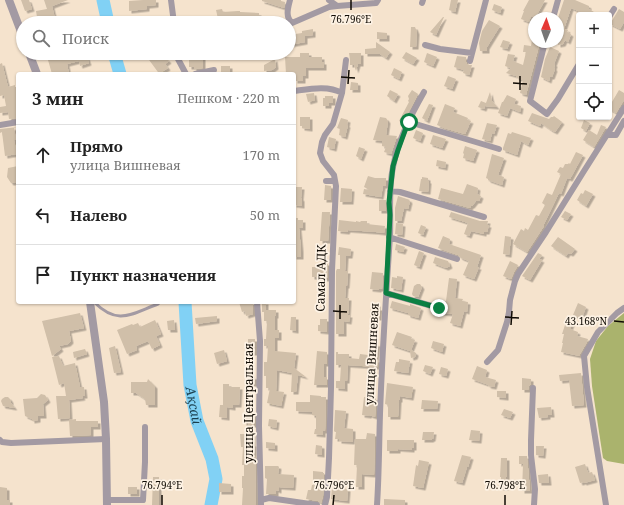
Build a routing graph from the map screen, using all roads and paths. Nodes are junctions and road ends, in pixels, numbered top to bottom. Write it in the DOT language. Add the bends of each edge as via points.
graph roads {
  1 [pos="10,0"];
  2 [pos="171,0"];
  3 [pos="290,0"];
  4 [pos="329,0"];
  5 [pos="378,0"];
  6 [pos="486,0"];
  7 [pos="558,0"];
  8 [pos="336,6"];
  9 [pos="325,8"];
  10 [pos="614,9"];
  11 [pos="555,12"];
  12 [pos="612,12"];
  13 [pos="173,16"];
  14 [pos="287,16"];
  15 [pos="16,17"];
  16 [pos="296,21"];
  17 [pos="425,45"];
  18 [pos="543,48"];
  19 [pos="472,53"];
  20 [pos="32,60"];
  21 [pos="179,60"];
  22 [pos="346,60"];
  23 [pos="470,61"];
  24 [pos="576,69"];
  25 [pos="214,70"];
  26 [pos="36,72"];
  27 [pos="185,72"];
  28 [pos="204,72"];
  29 [pos="296,91"];
  30 [pos="424,92"];
  31 [pos="342,93"];
  32 [pos="624,108"];
  33 [pos="624,121"];
  34 [pos="16,122"];
  35 [pos="409,122"];
  36 [pos="0,125"];
  37 [pos="607,135"];
  38 [pos="499,149"];
  39 [pos="326,181"];
  40 [pos="335,181"];
  41 [pos="390,191"];
  42 [pos="484,217"];
  43 [pos="390,237"];
  44 [pos="457,259"];
  45 [pos="386,293"];
  46 [pos="90,304"];
  47 [pos="96,304"];
  48 [pos="158,304"];
  49 [pos="257,304"];
  50 [pos="439,308"];
  51 [pos="624,308"];
  52 [pos="487,362"];
  53 [pos="533,388"];
  54 [pos="145,427"];
  55 [pos="106,439"];
  56 [pos="0,440"];
  57 [pos="261,502"];
  58 [pos="107,503"];
  59 [pos="317,505"];
  60 [pos="325,505"];
  61 [pos="377,505"];
  62 [pos="534,505"];
  63 [pos="606,505"];
  1 -- 15 [label="street"];
  2 -- 13 [label="street"];
  3 -- 14 [label="street"];
  4 -- 8 [label="street"];
  4 -- 9 [label="street"];
  5 -- 8 [label="street" via="376,3"];
  6 -- 19 [label="street"];
  7 -- 11 [label="street"];
  8 -- 9 [label="street"];
  9 -- 16 [label="street"];
  10 -- 12 [label="street"];
  17 -- 19 [label="street"];
  18 -- 24 [label="street" via="530,101 547,114"];
  19 -- 23 [label="street"];
  20 -- 26 [label="street"];
  21 -- 27 [label="street"];
  22 -- 31 [label="street, Самал АДК"];
  25 -- 28 [label="street"];
  29 -- 31 [label="street" via="321,88"];
  30 -- 35 [label="street, улица Вишневая"];
  31 -- 40 [label="street, Самал АДК" via="333,124 322,142 320,154 334,175"];
  32 -- 37 [label="street"];
  33 -- 37 [label="street" via="616,134"];
  34 -- 36 [label="street"];
  35 -- 38 [label="street"];
  35 -- 41 [label="street, улица Вишневая" via="393,166"];
  37 -- 52 [label="street" via="518,274 498,350"];
  39 -- 40 [label="street"];
  40 -- 60 [label="street, Самал АДК" via="329,458"];
  41 -- 42 [label="street"];
  41 -- 43 [label="street, улица Вишневая"];
  43 -- 44 [label="street"];
  43 -- 45 [label="street, улица Вишневая"];
  45 -- 50 [label="street"];
  45 -- 61 [label="street, улица Вишневая"];
  46 -- 55 [label="street" via="104,402"];
  47 -- 48 [label="lane" via="110,314 125,317"];
  49 -- 57 [label="street, улица Центральная" via="260,341"];
  51 -- 63 [label="street" via="598,332 584,356"];
  53 -- 62 [label="street" via="531,455"];
  54 -- 58 [label="street" via="142,500"];
  55 -- 56 [label="street" via="11,442"];
  55 -- 58 [label="street"];
  57 -- 59 [label="street" via="269,498"];
}
